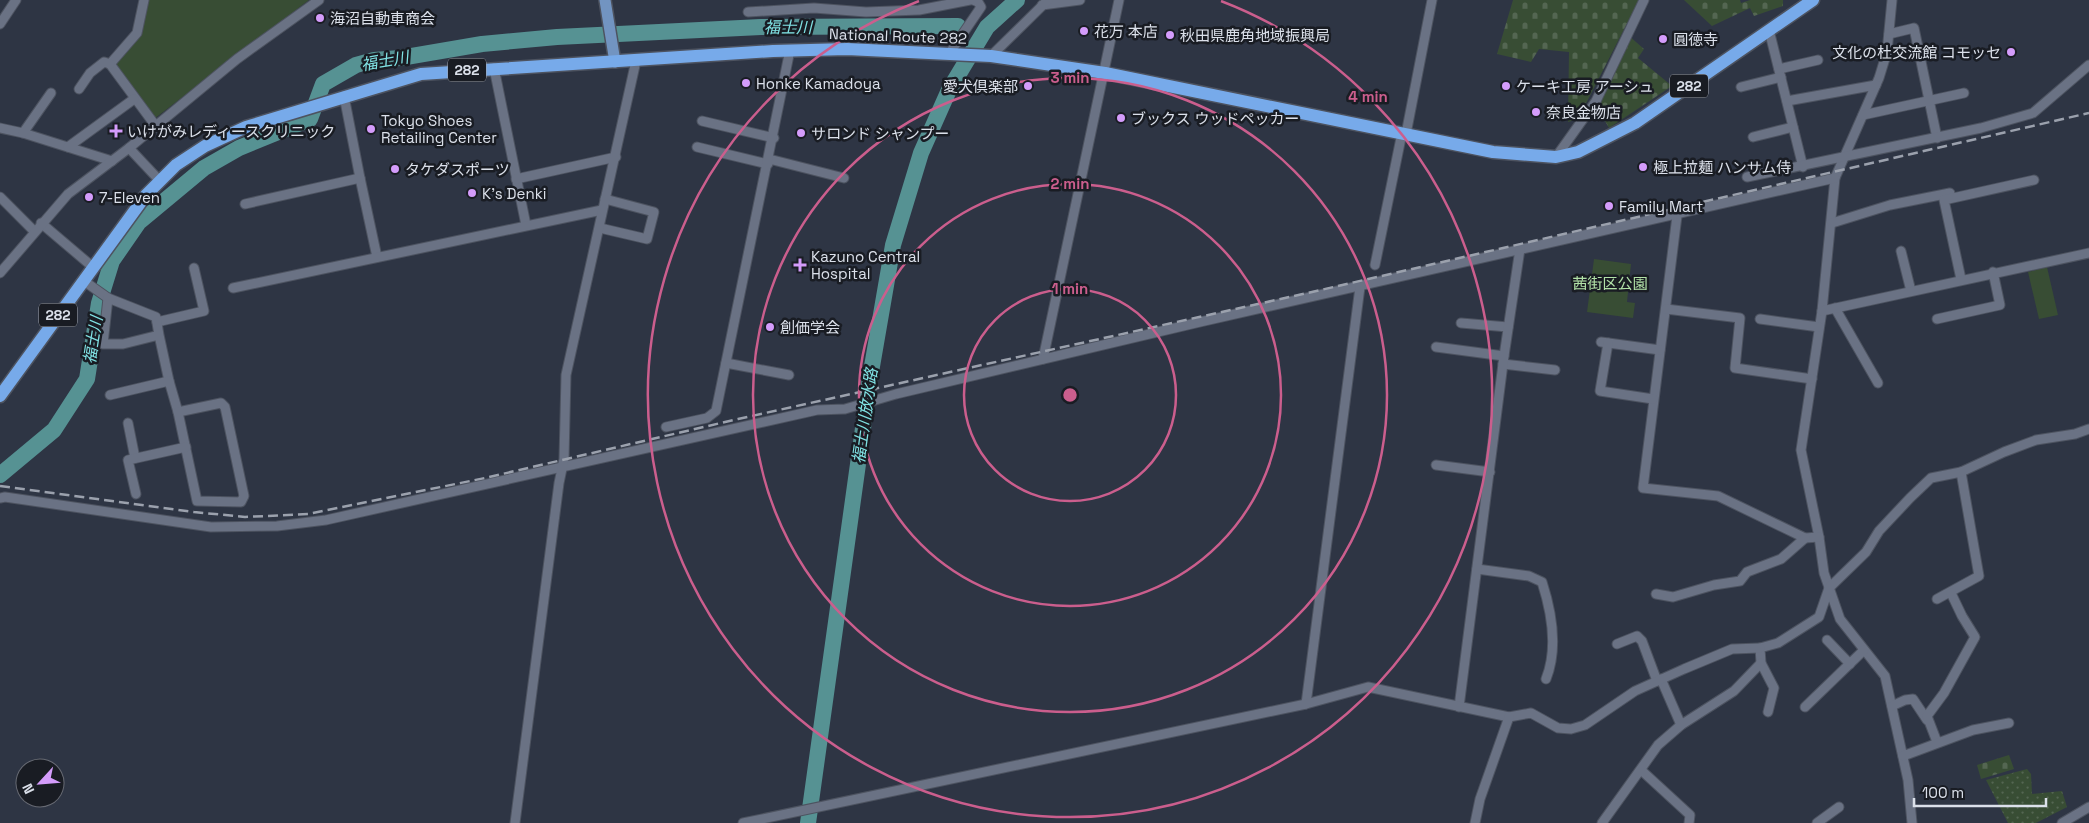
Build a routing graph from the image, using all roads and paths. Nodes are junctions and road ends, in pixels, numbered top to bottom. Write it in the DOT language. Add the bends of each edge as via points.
graph roads {
  1 [pos="16,0"];
  2 [pos="144,0"];
  3 [pos="319,0"];
  4 [pos="605,0"];
  5 [pos="971,0"];
  6 [pos="1080,0"];
  7 [pos="1120,0"];
  8 [pos="1432,0"];
  9 [pos="1644,0"];
  10 [pos="1814,0"];
  11 [pos="1892,0"];
  12 [pos="1045,3"];
  13 [pos="748,12"];
  14 [pos="0,24"];
  15 [pos="1769,30"];
  16 [pos="1889,34"];
  17 [pos="790,50"];
  18 [pos="951,54"];
  19 [pos="991,56"];
  20 [pos="636,60"];
  21 [pos="1818,60"];
  22 [pos="615,62"];
  23 [pos="110,64"];
  24 [pos="2089,65"];
  25 [pos="494,68"];
  26 [pos="1105,73"];
  27 [pos="1780,73"];
  28 [pos="1876,85"];
  29 [pos="1741,87"];
  30 [pos="79,89"];
  31 [pos="51,93"];
  32 [pos="1964,93"];
  33 [pos="344,96"];
  34 [pos="134,99"];
  35 [pos="1929,100"];
  36 [pos="1786,101"];
  37 [pos="1863,115"];
  38 [pos="702,121"];
  39 [pos="155,125"];
  40 [pos="1793,127"];
  41 [pos="0,128"];
  42 [pos="23,133"];
  43 [pos="1404,134"];
  44 [pos="1752,137"];
  45 [pos="774,138"];
  46 [pos="1937,138"];
  47 [pos="68,147"];
  48 [pos="697,147"];
  49 [pos="129,148"];
  50 [pos="616,157"];
  51 [pos="1556,157"];
  52 [pos="1844,159"];
  53 [pos="112,161"];
  54 [pos="769,162"];
  55 [pos="1803,166"];
  56 [pos="1747,177"];
  57 [pos="360,178"];
  58 [pos="844,178"];
  59 [pos="1835,178"];
  60 [pos="516,179"];
  61 [pos="160,180"];
  62 [pos="2034,180"];
  63 [pos="0,197"];
  64 [pos="1954,198"];
  65 [pos="605,199"];
  66 [pos="245,204"];
  67 [pos="602,210"];
  68 [pos="1677,216"];
  69 [pos="41,223"];
  70 [pos="1832,223"];
  71 [pos="526,226"];
  72 [pos="600,228"];
  73 [pos="34,231"];
  74 [pos="1520,249"];
  75 [pos="1901,251"];
  76 [pos="2089,252"];
  77 [pos="377,257"];
  78 [pos="1375,265"];
  79 [pos="94,268"];
  80 [pos="194,268"];
  81 [pos="1993,272"];
  82 [pos="0,273"];
  83 [pos="1961,280"];
  84 [pos="87,284"];
  85 [pos="1360,287"];
  86 [pos="233,288"];
  87 [pos="1911,291"];
  88 [pos="107,298"];
  89 [pos="1835,308"];
  90 [pos="1666,309"];
  91 [pos="1822,311"];
  92 [pos="1760,319"];
  93 [pos="1937,319"];
  94 [pos="157,322"];
  95 [pos="1461,323"];
  96 [pos="1508,327"];
  97 [pos="1819,327"];
  98 [pos="159,334"];
  99 [pos="1436,347"];
  100 [pos="1660,350"];
  101 [pos="1043,359"];
  102 [pos="1503,360"];
  103 [pos="726,363"];
  104 [pos="1555,370"];
  105 [pos="789,375"];
  106 [pos="1812,379"];
  107 [pos="169,381"];
  108 [pos="1878,383"];
  109 [pos="110,395"];
  110 [pos="0,396"];
  111 [pos="1653,399"];
  112 [pos="178,412"];
  113 [pos="128,424"];
  114 [pos="666,427"];
  115 [pos="2089,429"];
  116 [pos="186,447"];
  117 [pos="135,458"];
  118 [pos="1436,465"];
  119 [pos="562,469"];
  120 [pos="1490,472"];
  121 [pos="1961,472"];
  122 [pos="136,494"];
  123 [pos="0,498"];
  124 [pos="1819,537"];
  125 [pos="1805,538"];
  126 [pos="1477,569"];
  127 [pos="1829,588"];
  128 [pos="1951,593"];
  129 [pos="1656,594"];
  130 [pos="1937,599"];
  131 [pos="1828,640"];
  132 [pos="1617,644"];
  133 [pos="1760,648"];
  134 [pos="1864,650"];
  135 [pos="1761,663"];
  136 [pos="1850,664"];
  137 [pos="1546,679"];
  138 [pos="1659,680"];
  139 [pos="1306,704"];
  140 [pos="1892,706"];
  141 [pos="1459,707"];
  142 [pos="1805,707"];
  143 [pos="1768,712"];
  144 [pos="1509,717"];
  145 [pos="1927,720"];
  146 [pos="2010,723"];
  147 [pos="1681,725"];
  148 [pos="1937,742"];
  149 [pos="1903,756"];
  150 [pos="1640,770"];
  151 [pos="1839,807"];
  152 [pos="2089,807"];
  153 [pos="514,823"];
  154 [pos="744,823"];
  155 [pos="1475,823"];
  156 [pos="1602,823"];
  157 [pos="1689,823"];
  158 [pos="1816,823"];
  159 [pos="1912,823"];
  160 [pos="2062,823"];
  1 -- 14 [label="street"];
  2 -- 23 [label="street" via="137,33"];
  3 -- 39 [label="street"];
  4 -- 22 [label="main road"];
  5 -- 13 [label="street" via="866,12 814,8"];
  5 -- 18 [label="street" via="981,7"];
  6 -- 12 [label="street"];
  7 -- 26 [label="street"];
  8 -- 43 [label="street"];
  9 -- 51 [label="street" via="1596,101"];
  10 -- 15 [label="highway, National Route 282 / 282"];
  11 -- 16 [label="street"];
  12 -- 19 [label="street"];
  15 -- 27 [label="street"];
  15 -- 51 [label="highway, National Route 282 / 282" via="1635,123 1578,152"];
  16 -- 28 [label="street" via="1887,52"];
  16 -- 35 [label="street" via="1914,28"];
  17 -- 18 [label="highway, National Route 282 / 282"];
  17 -- 20 [label="highway, National Route 282 / 282"];
  17 -- 45 [label="street"];
  18 -- 19 [label="highway, National Route 282 / 282"];
  19 -- 26 [label="highway, National Route 282 / 282"];
  20 -- 22 [label="highway, National Route 282 / 282"];
  20 -- 50 [label="street"];
  21 -- 27 [label="street"];
  22 -- 25 [label="highway, National Route 282 / 282"];
  23 -- 30 [label="street" via="104,62 90,73"];
  23 -- 34 [label="street"];
  24 -- 46 [label="street" via="2033,113"];
  25 -- 33 [label="highway, National Route 282 / 282" via="420,74"];
  25 -- 60 [label="street"];
  26 -- 43 [label="highway, National Route 282 / 282"];
  26 -- 101 [label="street"];
  27 -- 29 [label="street"];
  27 -- 36 [label="street"];
  28 -- 36 [label="street"];
  28 -- 37 [label="street"];
  31 -- 42 [label="street"];
  32 -- 35 [label="street"];
  33 -- 57 [label="street"];
  33 -- 61 [label="highway, National Route 282 / 282" via="246,127 205,146"];
  34 -- 39 [label="street"];
  34 -- 47 [label="street"];
  35 -- 37 [label="street"];
  35 -- 46 [label="street"];
  36 -- 40 [label="street"];
  37 -- 52 [label="street"];
  38 -- 45 [label="street"];
  39 -- 49 [label="street"];
  40 -- 44 [label="street"];
  40 -- 55 [label="street"];
  41 -- 42 [label="street"];
  42 -- 47 [label="street"];
  43 -- 51 [label="highway, National Route 282 / 282" via="1493,152"];
  43 -- 78 [label="street"];
  45 -- 54 [label="street"];
  46 -- 52 [label="street"];
  47 -- 53 [label="street"];
  48 -- 54 [label="street"];
  49 -- 53 [label="street"];
  49 -- 61 [label="street"];
  50 -- 60 [label="street"];
  50 -- 65 [label="street"];
  52 -- 55 [label="street"];
  52 -- 59 [label="street"];
  53 -- 69 [label="street" via="68,194"];
  54 -- 58 [label="street"];
  54 -- 103 [label="street"];
  55 -- 56 [label="street"];
  57 -- 66 [label="street"];
  57 -- 77 [label="street"];
  59 -- 68 [label="street"];
  59 -- 70 [label="street"];
  60 -- 71 [label="street"];
  61 -- 79 [label="highway, National Route 282 / 282"];
  62 -- 64 [label="street"];
  63 -- 73 [label="street"];
  64 -- 70 [label="street" via="1952,193 1890,205"];
  64 -- 83 [label="street" via="1944,200"];
  65 -- 67 [label="street"];
  65 -- 72 [label="street" via="654,212 646,239"];
  67 -- 71 [label="street"];
  67 -- 72 [label="street"];
  68 -- 74 [label="street"];
  68 -- 90 [label="street"];
  69 -- 73 [label="street"];
  69 -- 79 [label="street"];
  70 -- 91 [label="street"];
  71 -- 77 [label="street"];
  72 -- 119 [label="street" via="566,375"];
  73 -- 82 [label="street"];
  74 -- 85 [label="street"];
  74 -- 96 [label="street"];
  75 -- 87 [label="street"];
  76 -- 81 [label="street"];
  77 -- 86 [label="street"];
  79 -- 84 [label="highway, National Route 282 / 282"];
  80 -- 94 [label="street" via="204,311"];
  81 -- 83 [label="street"];
  81 -- 93 [label="street" via="2000,305"];
  83 -- 87 [label="street"];
  84 -- 88 [label="street"];
  84 -- 110 [label="highway, National Route 282 / 282"];
  85 -- 101 [label="street"];
  85 -- 139 [label="street"];
  87 -- 89 [label="street"];
  88 -- 94 [label="street" via="156,316"];
  88 -- 98 [label="street" via="103,344 123,344"];
  89 -- 91 [label="street"];
  89 -- 108 [label="street"];
  90 -- 100 [label="street"];
  90 -- 106 [label="street" via="1740,318 1736,368"];
  91 -- 97 [label="street"];
  92 -- 97 [label="street"];
  94 -- 98 [label="street"];
  95 -- 96 [label="street"];
  96 -- 102 [label="street"];
  97 -- 106 [label="street"];
  98 -- 107 [label="street"];
  99 -- 102 [label="street"];
  100 -- 111 [label="street"];
  100 -- 111 [label="street" via="1604,343 1600,391"];
  101 -- 119 [label="street" via="845,409 817,410"];
  102 -- 104 [label="street"];
  102 -- 120 [label="street"];
  103 -- 105 [label="street"];
  103 -- 114 [label="street" via="716,411 708,418"];
  106 -- 124 [label="street" via="1801,450"];
  107 -- 109 [label="street"];
  107 -- 112 [label="street"];
  111 -- 125 [label="street" via="1643,488 1718,496"];
  112 -- 116 [label="street"];
  112 -- 116 [label="street" via="221,403 225,407 244,496 240,502 197,501"];
  113 -- 117 [label="street"];
  115 -- 121 [label="street" via="2036,440"];
  116 -- 117 [label="street"];
  117 -- 122 [label="street" via="128,460"];
  118 -- 120 [label="street"];
  119 -- 123 [label="street" via="326,520 277,526 210,527"];
  119 -- 153 [label="street"];
  120 -- 126 [label="street"];
  121 -- 127 [label="street" via="1931,478 1879,531 1866,552"];
  121 -- 128 [label="street" via="1979,576"];
  124 -- 125 [label="street"];
  124 -- 127 [label="street"];
  125 -- 129 [label="street" via="1782,559 1747,572 1740,581 1714,585 1673,598"];
  126 -- 137 [label="street" via="1529,576 1542,582 1554,647"];
  126 -- 141 [label="street"];
  127 -- 133 [label="street" via="1819,617 1778,643"];
  127 -- 134 [label="street" via="1840,619"];
  128 -- 130 [label="street"];
  128 -- 145 [label="street" via="1976,637"];
  131 -- 136 [label="street"];
  132 -- 138 [label="street" via="1637,636"];
  133 -- 135 [label="street"];
  133 -- 138 [label="street" via="1732,649"];
  134 -- 136 [label="street"];
  134 -- 140 [label="street" via="1886,676"];
  135 -- 143 [label="street" via="1774,688"];
  135 -- 147 [label="street" via="1734,691"];
  136 -- 142 [label="street"];
  138 -- 144 [label="street" via="1634,691 1585,724 1570,729 1558,728 1531,713"];
  138 -- 147 [label="street"];
  139 -- 141 [label="street" via="1368,687"];
  139 -- 154 [label="street"];
  140 -- 145 [label="street" via="1913,699"];
  140 -- 149 [label="street"];
  141 -- 144 [label="street"];
  144 -- 155 [label="street" via="1480,799"];
  145 -- 148 [label="street"];
  146 -- 148 [label="street" via="1973,730"];
  147 -- 150 [label="street" via="1658,745"];
  148 -- 149 [label="street"];
  149 -- 159 [label="street"];
  150 -- 156 [label="street"];
  150 -- 157 [label="street" via="1690,815"];
  151 -- 158 [label="street"];
  152 -- 160 [label="street"];
}
